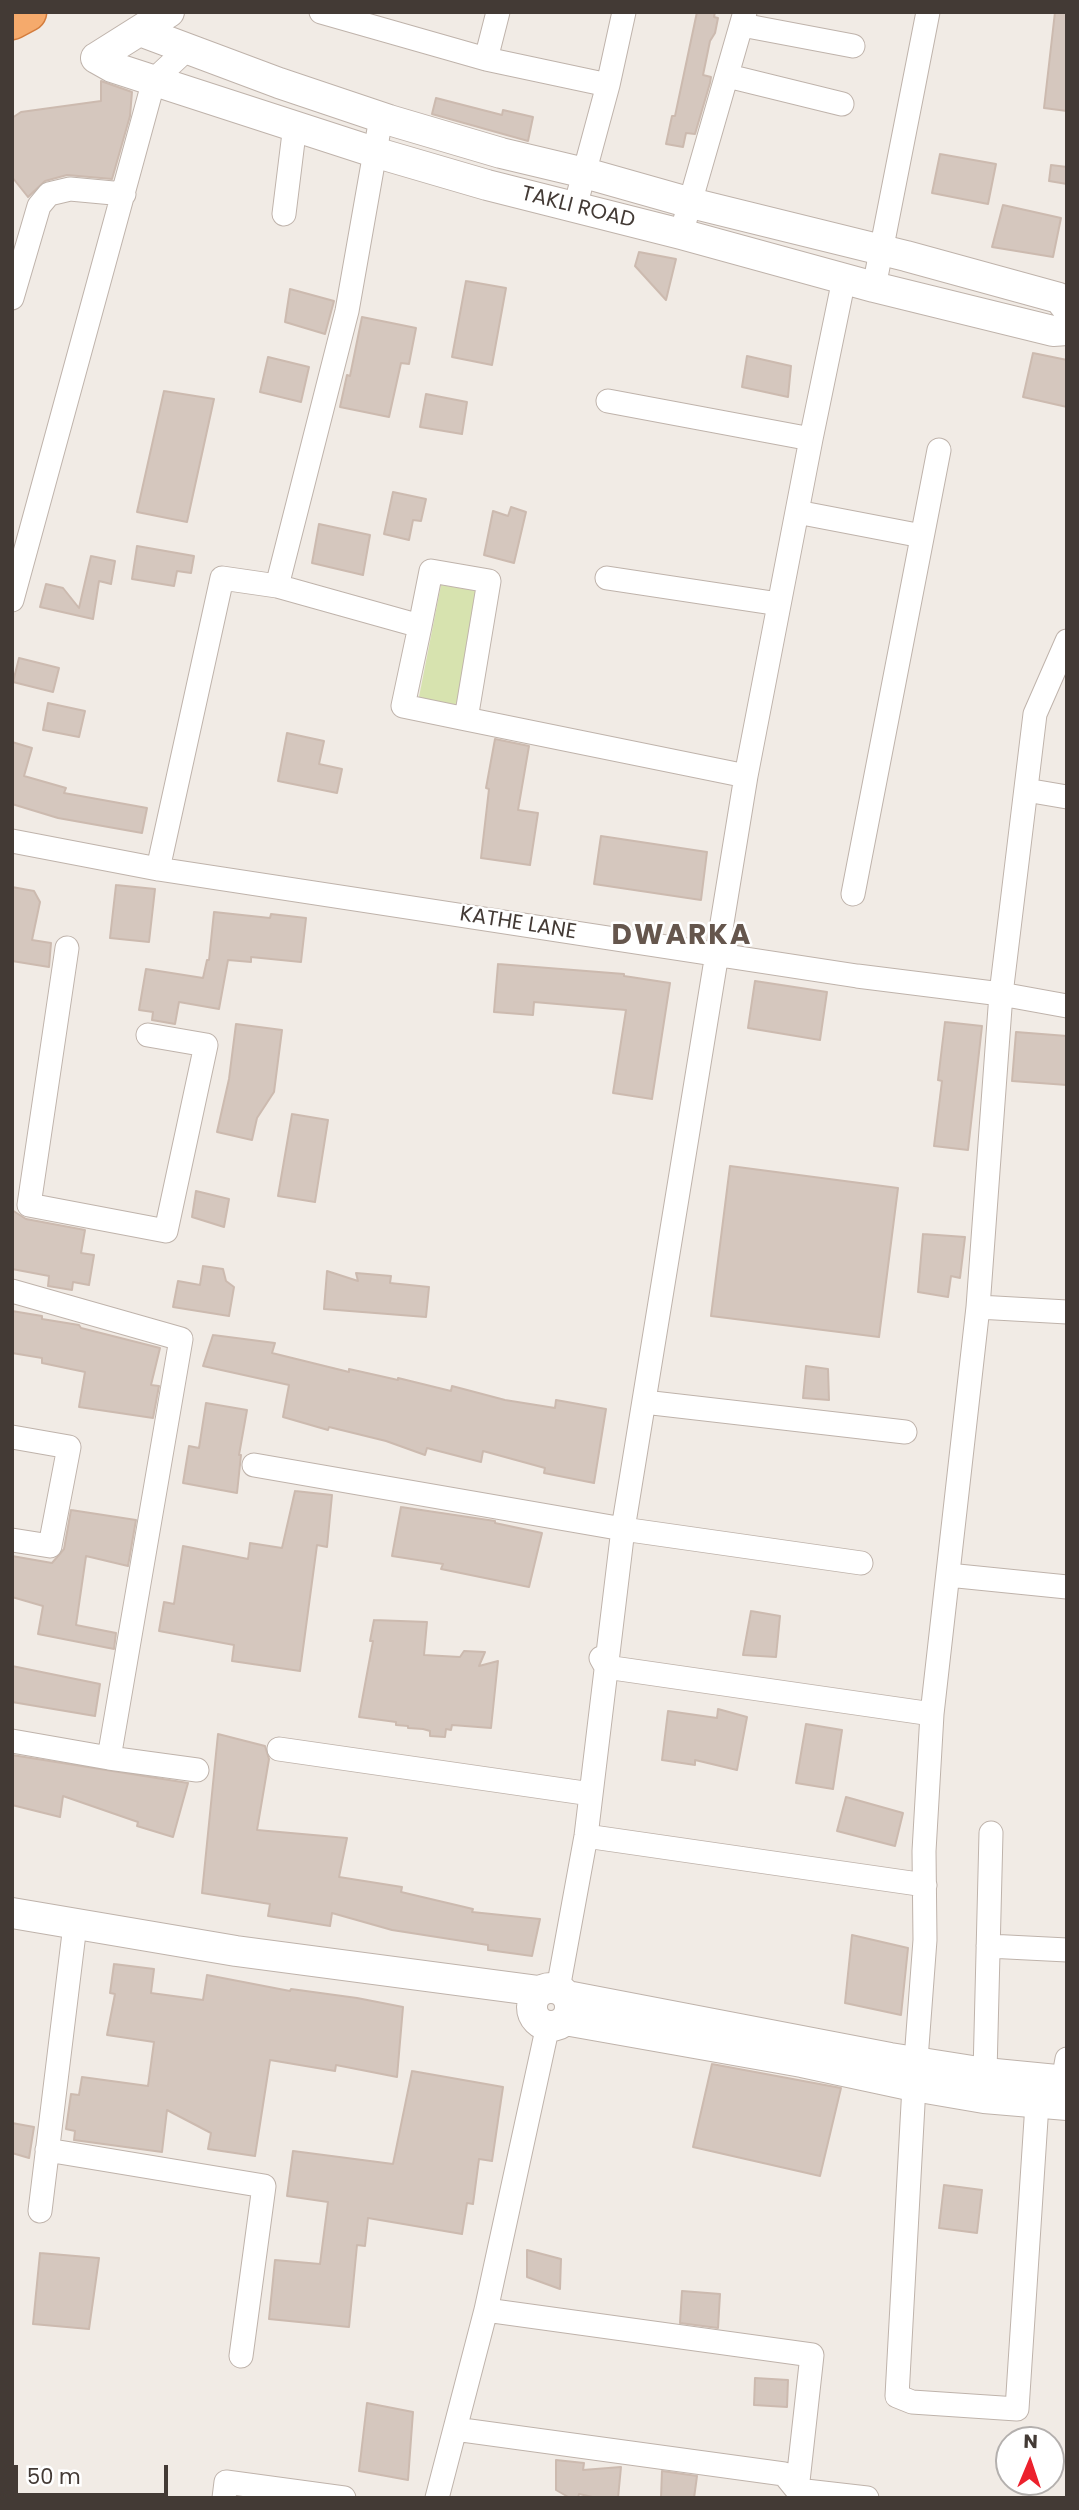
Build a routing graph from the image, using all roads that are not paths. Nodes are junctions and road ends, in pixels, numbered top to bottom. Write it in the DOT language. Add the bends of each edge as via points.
graph roads {
  1 [pos="27,12"];
  2 [pos="169,12"];
  3 [pos="321,12"];
  4 [pos="498,12"];
  5 [pos="624,12"];
  6 [pos="928,12"];
  7 [pos="744,19"];
  8 [pos="12,20"];
  9 [pos="140,31"];
  10 [pos="853,46"];
  11 [pos="187,49"];
  12 [pos="486,59"];
  13 [pos="728,76"];
  14 [pos="154,80"];
  15 [pos="608,85"];
  16 [pos="842,104"];
  17 [pos="382,118"];
  18 [pos="295,125"];
  19 [pos="374,152"];
  20 [pos="584,173"];
  21 [pos="124,194"];
  22 [pos="691,203"];
  23 [pos="575,207"];
  24 [pos="284,214"];
  25 [pos="681,234"];
  26 [pos="881,250"];
  27 [pos="844,279"];
  28 [pos="874,287"];
  29 [pos="12,298"];
  30 [pos="1067,309"];
  31 [pos="1067,330"];
  32 [pos="608,401"];
  33 [pos="811,439"];
  34 [pos="939,450"];
  35 [pos="797,512"];
  36 [pos="922,536"];
  37 [pos="607,578"];
  38 [pos="277,586"];
  39 [pos="12,600"];
  40 [pos="779,604"];
  41 [pos="420,626"];
  42 [pos="1067,640"];
  43 [pos="466,719"];
  44 [pos="746,776"];
  45 [pos="1026,790"];
  46 [pos="1067,797"];
  47 [pos="12,841"];
  48 [pos="159,869"];
  49 [pos="853,894"];
  50 [pos="67,948"];
  51 [pos="717,954"];
  52 [pos="1001,994"];
  53 [pos="1067,1006"];
  54 [pos="148,1035"];
  55 [pos="20,1204"];
  56 [pos="12,1291"];
  57 [pos="978,1307"];
  58 [pos="1067,1312"];
  59 [pos="644,1402"];
  60 [pos="905,1432"];
  61 [pos="12,1437"];
  62 [pos="254,1465"];
  63 [pos="623,1529"];
  64 [pos="12,1540"];
  65 [pos="862,1563"];
  66 [pos="948,1576"];
  67 [pos="1067,1587"];
  68 [pos="604,1662"];
  69 [pos="932,1714"];
  70 [pos="12,1741"];
  71 [pos="279,1749"];
  72 [pos="109,1758"];
  73 [pos="197,1770"];
  74 [pos="591,1794"];
  75 [pos="991,1833"];
  76 [pos="586,1836"];
  77 [pos="925,1885"];
  78 [pos="12,1913"];
  79 [pos="12,1933"];
  80 [pos="74,1935"];
  81 [pos="988,1946"];
  82 [pos="1067,1950"];
  83 [pos="551,2005"];
  84 [pos="985,2073"];
  85 [pos="915,2074"];
  86 [pos="1066,2082"];
  87 [pos="1037,2104"];
  88 [pos="47,2150"];
  89 [pos="40,2211"];
  90 [pos="486,2310"];
  91 [pos="241,2357"];
  92 [pos="455,2429"];
  93 [pos="797,2490"];
  94 [pos="224,2498"];
  95 [pos="344,2498"];
  96 [pos="437,2498"];
  97 [pos="867,2498"];
  1 -- 8 [label="highway"];
  2 -- 9 [label="street"];
  3 -- 12 [label="street"];
  4 -- 12 [label="street"];
  5 -- 15 [label="street"];
  6 -- 26 [label="street"];
  7 -- 10 [label="street"];
  7 -- 13 [label="street"];
  9 -- 11 [label="street, TAKLI ROAD"];
  9 -- 14 [label="street, TAKLI ROAD" via="96,58"];
  11 -- 14 [label="street"];
  11 -- 17 [label="street, TAKLI ROAD"];
  12 -- 15 [label="street"];
  13 -- 16 [label="street"];
  13 -- 22 [label="street"];
  14 -- 18 [label="street, TAKLI ROAD"];
  14 -- 21 [label="street"];
  15 -- 20 [label="street"];
  17 -- 19 [label="street"];
  17 -- 20 [label="street, TAKLI ROAD"];
  18 -- 19 [label="street, TAKLI ROAD"];
  18 -- 24 [label="street"];
  19 -- 23 [label="street, TAKLI ROAD"];
  19 -- 38 [label="street" via="347,311"];
  20 -- 22 [label="street, TAKLI ROAD"];
  20 -- 23 [label="street"];
  21 -- 29 [label="street" via="70,189 49,194 39,206"];
  21 -- 39 [label="street"];
  22 -- 25 [label="street"];
  22 -- 26 [label="street, TAKLI ROAD"];
  23 -- 25 [label="street, TAKLI ROAD"];
  25 -- 27 [label="street, TAKLI ROAD"];
  26 -- 28 [label="street"];
  26 -- 30 [label="street, TAKLI ROAD" via="1059,298"];
  27 -- 28 [label="street, TAKLI ROAD"];
  27 -- 33 [label="street"];
  28 -- 31 [label="street, TAKLI ROAD" via="1053,331"];
  32 -- 33 [label="street"];
  33 -- 35 [label="street"];
  34 -- 36 [label="street"];
  35 -- 36 [label="street"];
  35 -- 40 [label="street"];
  36 -- 49 [label="street"];
  37 -- 40 [label="street"];
  38 -- 41 [label="street"];
  38 -- 48 [label="street" via="222,578"];
  40 -- 44 [label="street"];
  41 -- 43 [label="street" via="403,706"];
  41 -- 43 [label="street" via="431,571 489,581"];
  42 -- 45 [label="street" via="1035,714"];
  43 -- 44 [label="street"];
  44 -- 51 [label="street"];
  45 -- 46 [label="street"];
  45 -- 52 [label="street"];
  47 -- 48 [label="street, KATHE LANE"];
  48 -- 51 [label="street, KATHE LANE"];
  50 -- 55 [label="street"];
  51 -- 52 [label="street, KATHE LANE"];
  51 -- 59 [label="street"];
  52 -- 53 [label="street, KATHE LANE"];
  52 -- 57 [label="street"];
  54 -- 55 [label="street" via="206,1045 166,1231"];
  56 -- 72 [label="street" via="181,1339"];
  57 -- 58 [label="street"];
  57 -- 66 [label="street"];
  59 -- 60 [label="street"];
  59 -- 63 [label="street"];
  61 -- 64 [label="street" via="69,1447 50,1546"];
  62 -- 63 [label="street"];
  63 -- 65 [label="street"];
  63 -- 68 [label="street"];
  66 -- 67 [label="street"];
  66 -- 69 [label="street"];
  68 -- 69 [label="street"];
  68 -- 74 [label="street"];
  69 -- 77 [label="street"];
  70 -- 72 [label="street"];
  71 -- 74 [label="street"];
  72 -- 73 [label="street"];
  74 -- 76 [label="street"];
  75 -- 81 [label="street"];
  76 -- 77 [label="street"];
  76 -- 83 [label="street"];
  77 -- 85 [label="street"];
  78 -- 80 [label="street"];
  79 -- 80 [label="street"];
  80 -- 83 [label="street"];
  80 -- 88 [label="street"];
  81 -- 82 [label="street"];
  81 -- 84 [label="street"];
  83 -- 85 [label="street"];
  83 -- 90 [label="street"];
  84 -- 85 [label="street"];
  84 -- 86 [label="street"];
  85 -- 87 [label="street"];
  85 -- 87 [label="street" via="897,2396 912,2402 1017,2409"];
  86 -- 87 [label="street"];
  88 -- 89 [label="street"];
  88 -- 91 [label="street" via="264,2186"];
  90 -- 92 [label="street"];
  90 -- 93 [label="street" via="812,2355"];
  92 -- 93 [label="street" via="784,2474"];
  92 -- 96 [label="street"];
  93 -- 97 [label="street"];
  94 -- 95 [label="street" via="226,2482"];
}
